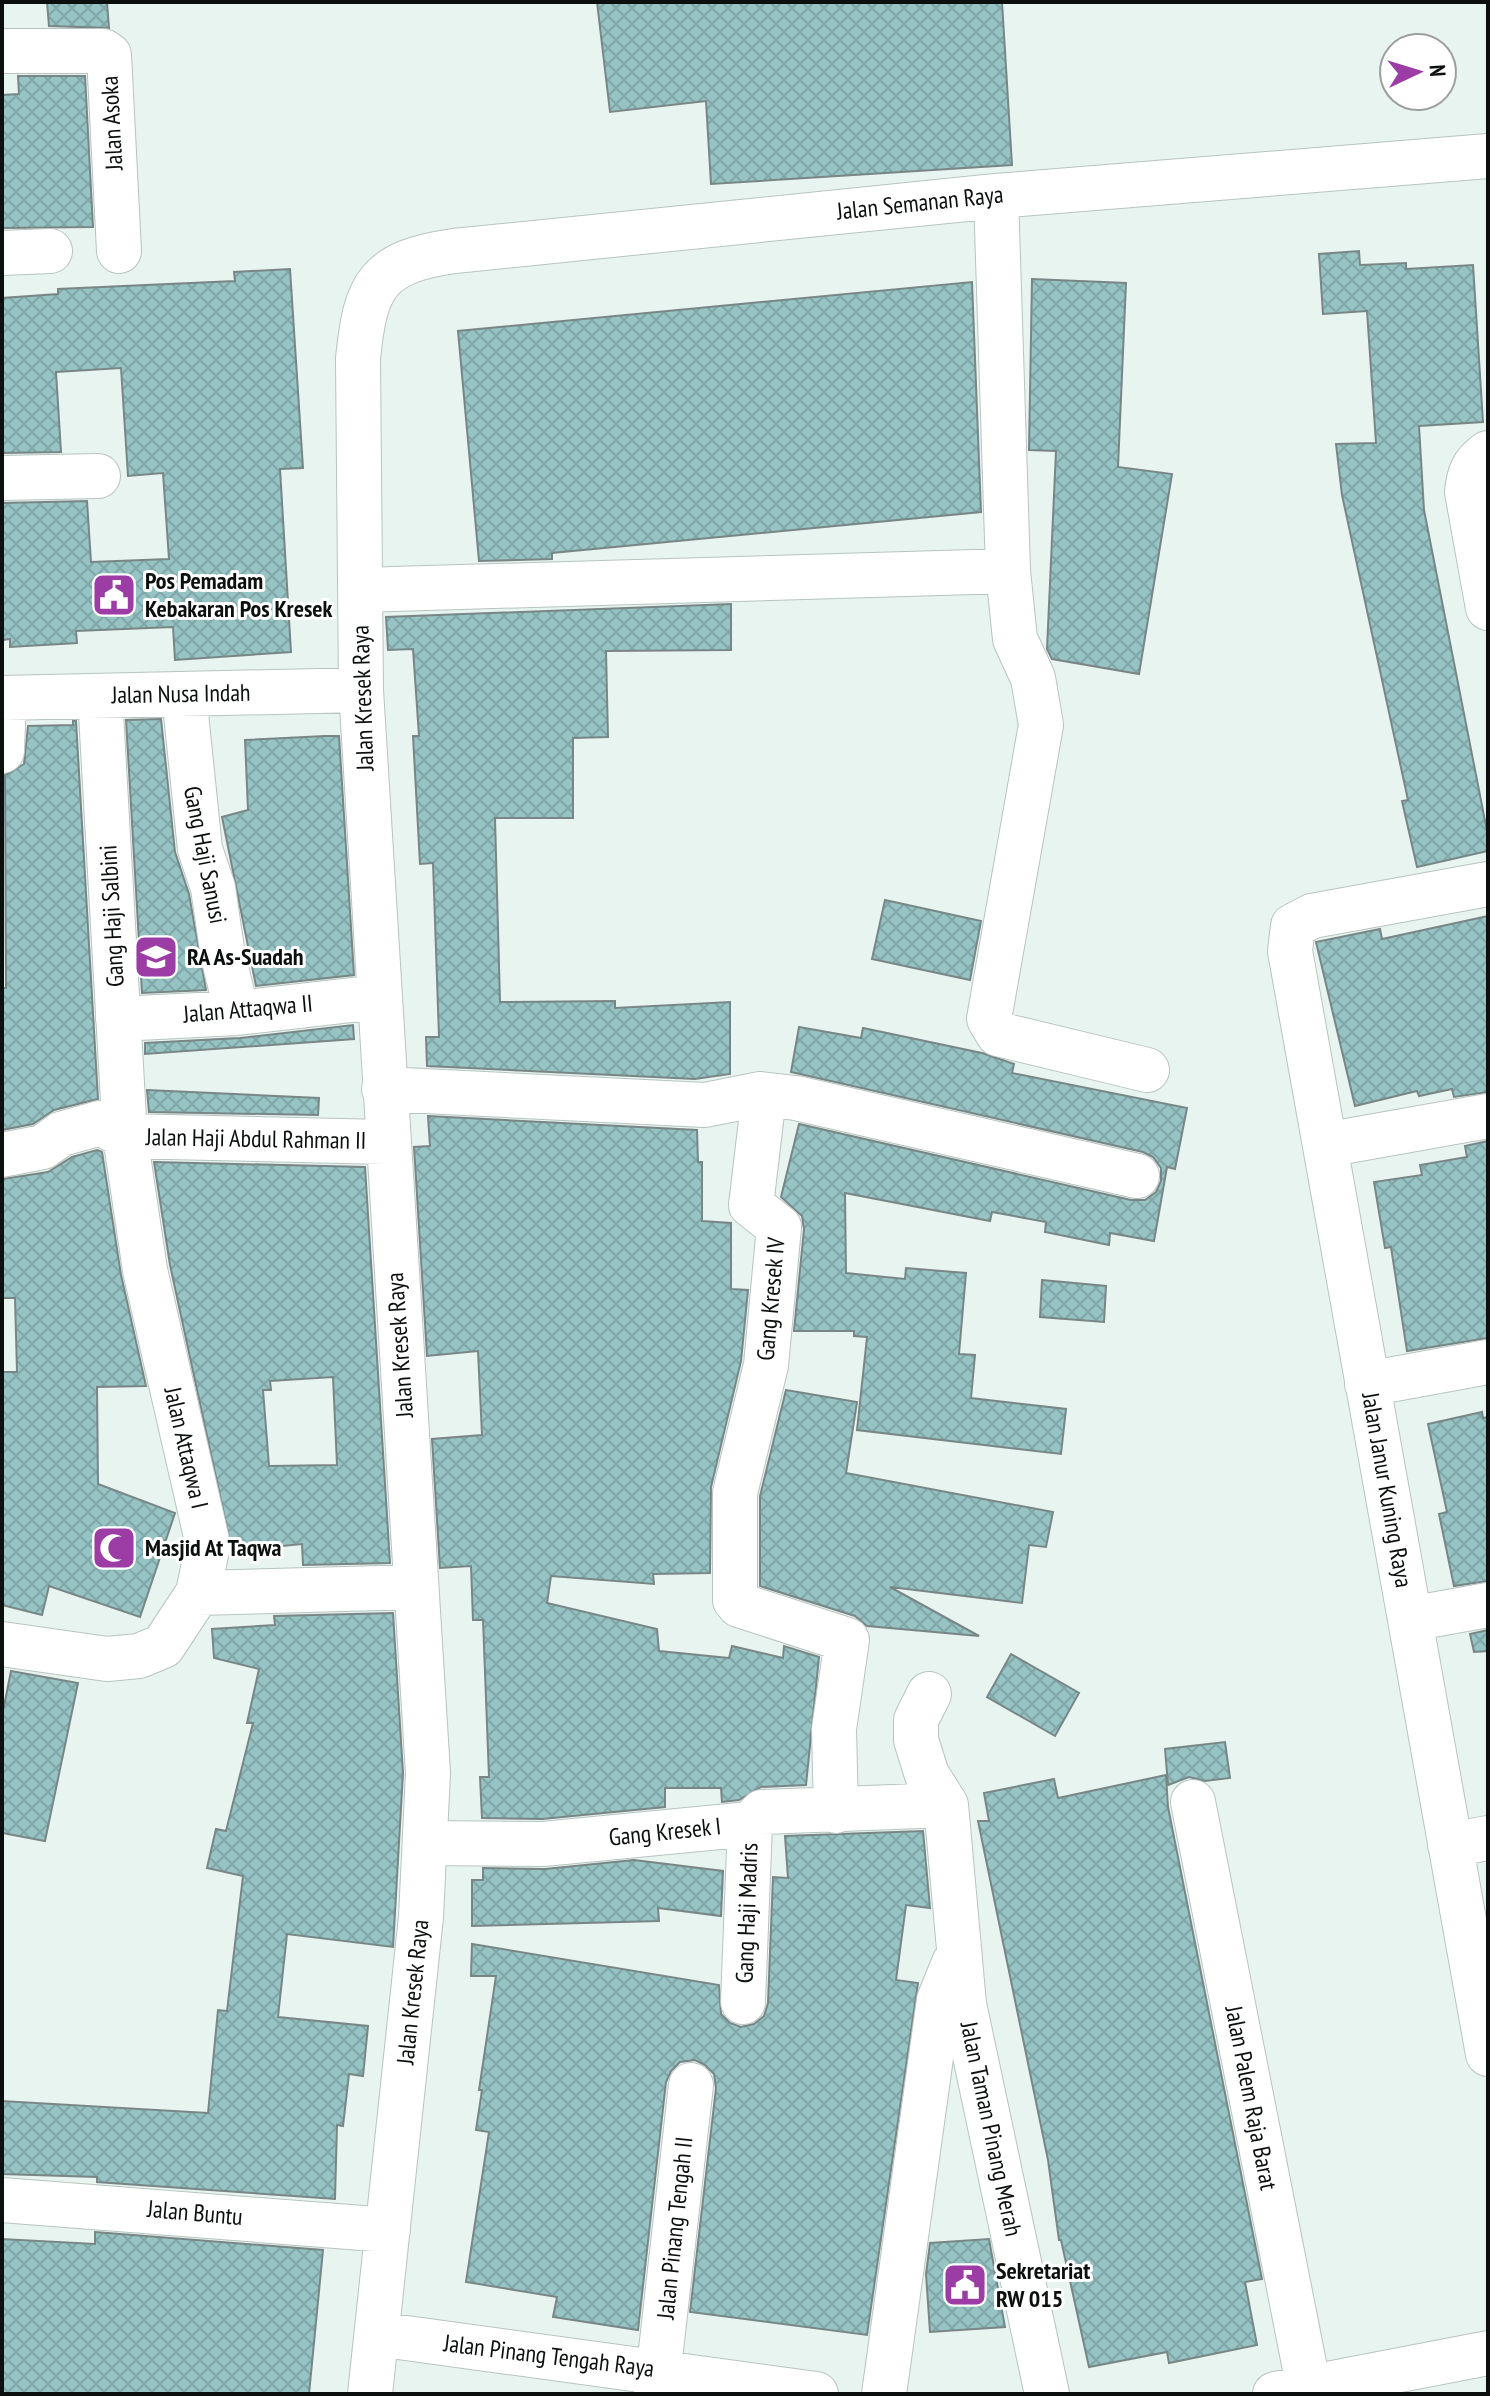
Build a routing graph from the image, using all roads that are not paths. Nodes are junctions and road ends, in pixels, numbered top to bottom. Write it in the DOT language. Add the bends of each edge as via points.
graph roads {
  1 [pos="2,51"];
  2 [pos="1488,156"];
  3 [pos="996,196"];
  4 [pos="50,251"];
  5 [pos="119,251"];
  6 [pos="2,253"];
  7 [pos="368,295"];
  8 [pos="1488,453"];
  9 [pos="98,476"];
  10 [pos="2,478"];
  11 [pos="1008,571"];
  12 [pos="360,590"];
  13 [pos="1488,608"];
  14 [pos="361,690"];
  15 [pos="184,695"];
  16 [pos="100,696"];
  17 [pos="3,698"];
  18 [pos="2,751"];
  19 [pos="1488,884"];
  20 [pos="378,997"];
  21 [pos="237,1013"];
  22 [pos="118,1019"];
  23 [pos="1147,1070"];
  24 [pos="384,1089"];
  25 [pos="760,1094"];
  26 [pos="1488,1116"];
  27 [pos="125,1136"];
  28 [pos="386,1142"];
  29 [pos="1325,1145"];
  30 [pos="2,1155"];
  31 [pos="1137,1176"];
  32 [pos="1488,1362"];
  33 [pos="1367,1384"];
  34 [pos="416,1587"];
  35 [pos="198,1593"];
  36 [pos="1488,1605"];
  37 [pos="1410,1619"];
  38 [pos="4,1653"];
  39 [pos="929,1694"];
  40 [pos="1193,1802"];
  41 [pos="946,1805"];
  42 [pos="836,1811"];
  43 [pos="750,1824"];
  44 [pos="1469,1842"];
  45 [pos="426,1843"];
  46 [pos="957,1957"];
  47 [pos="743,2002"];
  48 [pos="1488,2054"];
  49 [pos="691,2085"];
  50 [pos="2,2200"];
  51 [pos="388,2230"];
  52 [pos="377,2334"];
  53 [pos="1488,2353"];
  54 [pos="658,2382"];
  55 [pos="1298,2392"];
  56 [pos="370,2394"];
  57 [pos="816,2394"];
  58 [pos="884,2394"];
  59 [pos="1047,2394"];
  1 -- 5 [label="street, Jalan Asoka" via="109,55"];
  2 -- 3 [label="street, Jalan Semanan Raya"];
  3 -- 7 [label="street, Jalan Semanan Raya" via="421,255 396,265"];
  3 -- 11 [label="street"];
  4 -- 6 [label="street"];
  7 -- 12 [label="street, Jalan Kresek Raya" via="358,359"];
  8 -- 13 [label="street" via="1469,474 1467,492"];
  9 -- 10 [label="street"];
  11 -- 12 [label="street"];
  11 -- 23 [label="street" via="1015,639 1033,678 1041,725 989,1019 998,1034"];
  12 -- 14 [label="street, Jalan Kresek Raya"];
  14 -- 15 [label="street, Jalan Nusa Indah"];
  14 -- 20 [label="street, Jalan Kresek Raya"];
  15 -- 16 [label="street, Jalan Nusa Indah"];
  15 -- 21 [label="street, Gang Haji Sanusi" via="200,849 213,888"];
  16 -- 17 [label="street, Jalan Nusa Indah"];
  16 -- 22 [label="street, Gang Haji Salbini"];
  17 -- 18 [label="street"];
  19 -- 29 [label="street, Jalan Janur Kuning Raya" via="1312,916 1293,926 1290,951"];
  20 -- 21 [label="street, Jalan Attaqwa II"];
  20 -- 24 [label="street, Jalan Kresek Raya"];
  21 -- 22 [label="street, Jalan Attaqwa II"];
  22 -- 27 [label="street, Gang Haji Salbini"];
  24 -- 25 [label="street" via="705,1105"];
  24 -- 28 [label="street, Jalan Kresek Raya"];
  25 -- 31 [label="street"];
  25 -- 42 [label="street, Gang Kresek IV" via="751,1205 779,1227 766,1365 735,1493 735,1600 847,1640 834,1729"];
  26 -- 29 [label="street"];
  27 -- 28 [label="street, Jalan Haji Abdul Rahman II"];
  27 -- 30 [label="street, Jalan Haji Abdul Rahman II" via="94,1123 61,1134 43,1147"];
  27 -- 35 [label="street, Jalan Attaqwa I" via="145,1270 208,1545"];
  28 -- 34 [label="street, Jalan Kresek Raya"];
  29 -- 33 [label="street, Jalan Janur Kuning Raya"];
  32 -- 33 [label="street"];
  33 -- 37 [label="street, Jalan Janur Kuning Raya"];
  34 -- 35 [label="street"];
  34 -- 45 [label="street, Jalan Kresek Raya" via="428,1773"];
  35 -- 38 [label="street" via="163,1646 139,1656"];
  36 -- 37 [label="street"];
  37 -- 44 [label="street, Jalan Janur Kuning Raya"];
  39 -- 41 [label="street, Jalan Taman Pinang Merah" via="916,1720 916,1740 927,1775"];
  40 -- 55 [label="street, Jalan Palem Raja Barat"];
  41 -- 42 [label="street, Gang Kresek I"];
  41 -- 46 [label="street, Jalan Taman Pinang Merah"];
  42 -- 43 [label="street, Gang Kresek I" via="762,1812"];
  43 -- 45 [label="street, Gang Kresek I" via="543,1844"];
  43 -- 47 [label="street, Gang Haji Madris"];
  44 -- 48 [label="street, Jalan Janur Kuning Raya"];
  45 -- 51 [label="street, Jalan Kresek Raya"];
  46 -- 58 [label="street, Jalan Taman Pinang Merah" via="939,2000"];
  46 -- 59 [label="street, Jalan Taman Pinang Merah"];
  49 -- 54 [label="street, Jalan Pinang Tengah II"];
  50 -- 51 [label="street, Jalan Buntu"];
  51 -- 52 [label="street, Jalan Kresek Raya"];
  52 -- 54 [label="street, Jalan Pinang Tengah Raya"];
  52 -- 56 [label="street, Jalan Kresek Raya"];
  53 -- 55 [label="street"];
  54 -- 57 [label="street, Jalan Pinang Tengah Raya"];
}
